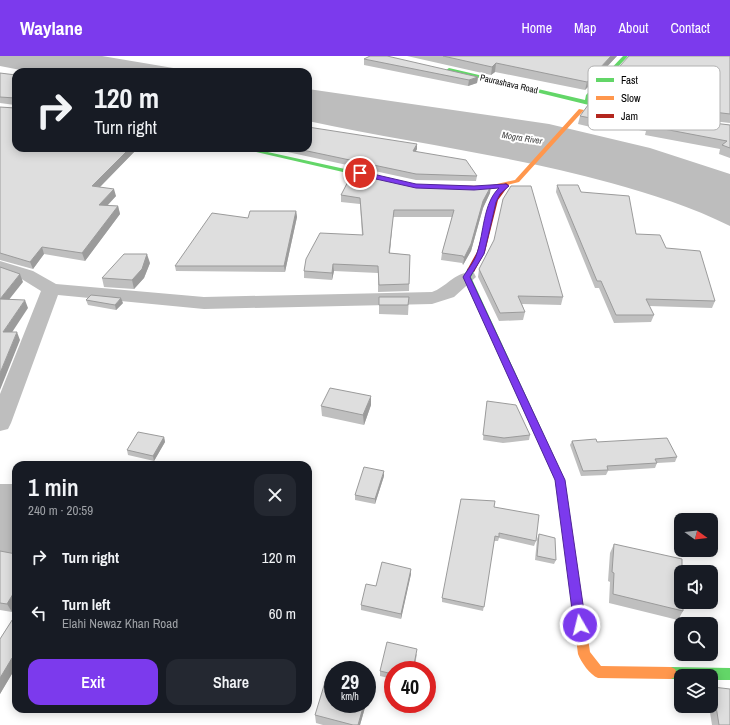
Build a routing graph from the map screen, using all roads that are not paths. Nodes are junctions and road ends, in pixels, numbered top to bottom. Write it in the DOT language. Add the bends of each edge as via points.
graph roads {
  1 [pos="626,56"];
  2 [pos="616,66"];
  3 [pos="437,68"];
  4 [pos="588,96"];
  5 [pos="584,106"];
  6 [pos="588,106"];
  7 [pos="260,152"];
  8 [pos="404,184"];
  9 [pos="506,186"];
  10 [pos="431,187"];
  11 [pos="0,266"];
  12 [pos="467,277"];
  13 [pos="51,290"];
  14 [pos="0,423"];
  15 [pos="730,674"];
  1 -- 2 [label="street"];
  3 -- 5 [label="street, Paurashava Road"];
  4 -- 5 [label="street"];
  5 -- 6 [label="street, Paurashava Road"];
  5 -- 9 [label="street" via="523,175"];
  7 -- 8 [label="street"];
  9 -- 10 [label="street"];
  9 -- 12 [label="street" via="497,193 493,202 481,254"];
  11 -- 13 [label="street" via="24,272"];
  12 -- 13 [label="street" via="444,296 400,300 204,303"];
  12 -- 15 [label="street" via="560,480 584,654 598,672"];
  13 -- 14 [label="street"];
}
